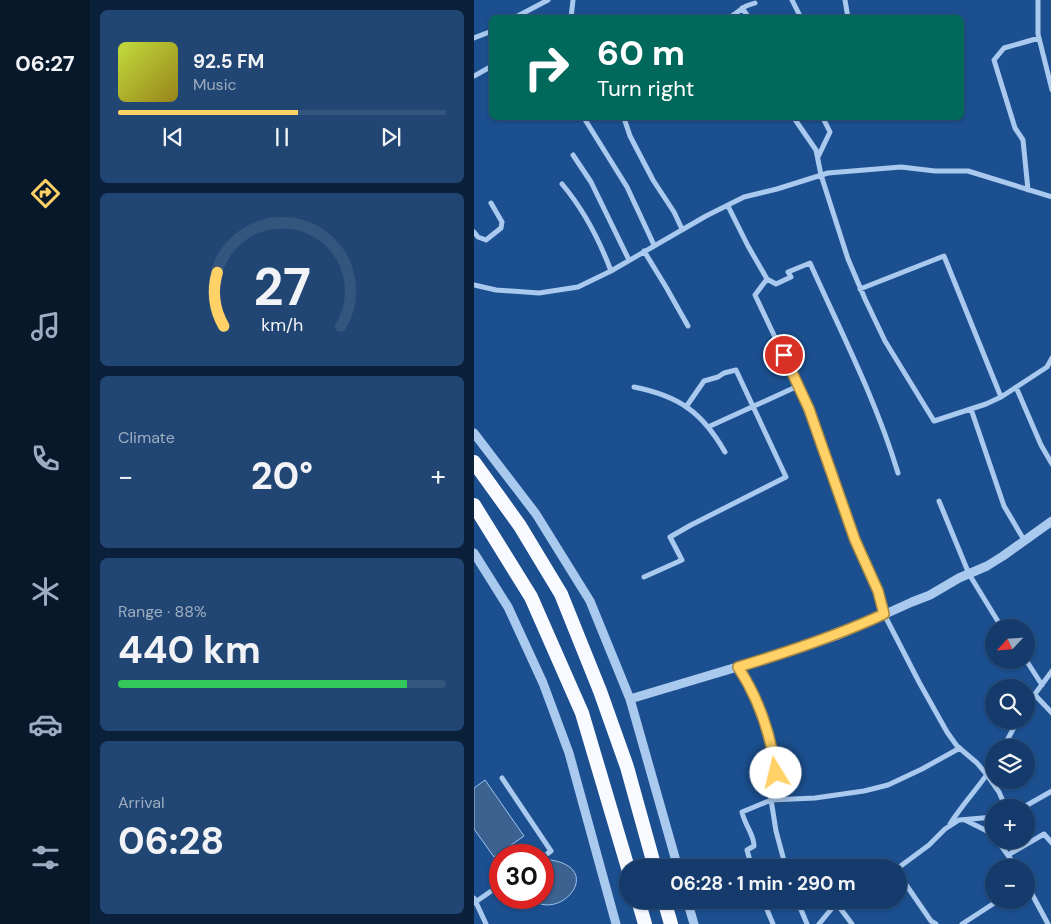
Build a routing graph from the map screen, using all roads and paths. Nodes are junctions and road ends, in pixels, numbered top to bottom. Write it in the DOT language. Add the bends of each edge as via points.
graph roads {
  1 [pos="548,0"];
  2 [pos="573,0"];
  3 [pos="792,0"];
  4 [pos="845,0"];
  5 [pos="1038,0"];
  6 [pos="755,4"];
  7 [pos="742,8"];
  8 [pos="520,15"];
  9 [pos="571,15"];
  10 [pos="733,15"];
  11 [pos="747,15"];
  12 [pos="800,15"];
  13 [pos="848,15"];
  14 [pos="489,32"];
  15 [pos="474,38"];
  16 [pos="1039,38"];
  17 [pos="1048,63"];
  18 [pos="489,68"];
  19 [pos="474,76"];
  20 [pos="1051,90"];
  21 [pos="585,120"];
  22 [pos="625,120"];
  23 [pos="795,120"];
  24 [pos="824,120"];
  25 [pos="573,155"];
  26 [pos="818,157"];
  27 [pos="821,175"];
  28 [pos="562,184"];
  29 [pos="1028,190"];
  30 [pos="1051,197"];
  31 [pos="491,203"];
  32 [pos="728,206"];
  33 [pos="682,229"];
  34 [pos="474,232"];
  35 [pos="654,245"];
  36 [pos="644,251"];
  37 [pos="629,260"];
  38 [pos="610,271"];
  39 [pos="767,279"];
  40 [pos="474,285"];
  41 [pos="860,289"];
  42 [pos="688,326"];
  43 [pos="1051,358"];
  44 [pos="798,386"];
  45 [pos="634,387"];
  46 [pos="1016,387"];
  47 [pos="1001,396"];
  48 [pos="686,407"];
  49 [pos="752,407"];
  50 [pos="971,409"];
  51 [pos="708,427"];
  52 [pos="474,433"];
  53 [pos="725,452"];
  54 [pos="474,462"];
  55 [pos="1051,464"];
  56 [pos="898,473"];
  57 [pos="939,501"];
  58 [pos="474,505"];
  59 [pos="1051,520"];
  60 [pos="1024,540"];
  61 [pos="474,553"];
  62 [pos="970,574"];
  63 [pos="644,577"];
  64 [pos="884,614"];
  65 [pos="997,619"];
  66 [pos="738,667"];
  67 [pos="1032,669"];
  68 [pos="1051,671"];
  69 [pos="1042,685"];
  70 [pos="1035,695"];
  71 [pos="630,699"];
  72 [pos="1051,713"];
  73 [pos="960,748"];
  74 [pos="985,773"];
  75 [pos="985,777"];
  76 [pos="502,778"];
  77 [pos="1051,790"];
  78 [pos="771,800"];
  79 [pos="1035,800"];
  80 [pos="985,818"];
  81 [pos="963,820"];
  82 [pos="949,826"];
  83 [pos="985,830"];
  84 [pos="1035,839"];
  85 [pos="1051,843"];
  86 [pos="546,844"];
  87 [pos="1003,849"];
  88 [pos="1019,849"];
  89 [pos="1008,855"];
  90 [pos="625,859"];
  91 [pos="652,859"];
  92 [pos="675,859"];
  93 [pos="750,859"];
  94 [pos="784,859"];
  95 [pos="1011,859"];
  96 [pos="907,861"];
  97 [pos="907,886"];
  98 [pos="489,892"];
  99 [pos="1035,900"];
  100 [pos="475,901"];
  101 [pos="641,909"];
  102 [pos="667,909"];
  103 [pos="690,909"];
  104 [pos="767,909"];
  105 [pos="801,909"];
  106 [pos="833,909"];
  107 [pos="844,909"];
  108 [pos="985,909"];
  109 [pos="486,924"];
  110 [pos="616,924"];
  111 [pos="645,924"];
  112 [pos="671,924"];
  113 [pos="694,924"];
  114 [pos="773,924"];
  115 [pos="807,924"];
  116 [pos="819,924"];
  117 [pos="852,924"];
  118 [pos="936,924"];
  119 [pos="962,924"];
  120 [pos="1048,924"];
  1 -- 8 [label="street"];
  2 -- 9 [label="street"];
  3 -- 12 [label="street"];
  4 -- 13 [label="street"];
  5 -- 16 [label="street"];
  6 -- 7 [label="street"];
  7 -- 10 [label="street"];
  7 -- 11 [label="street"];
  14 -- 15 [label="street"];
  16 -- 17 [label="street"];
  16 -- 29 [label="street" via="1004,48 994,60 1023,140"];
  17 -- 20 [label="street"];
  18 -- 19 [label="street"];
  21 -- 35 [label="street" via="627,187"];
  22 -- 33 [label="street" via="653,180"];
  23 -- 26 [label="street"];
  24 -- 26 [label="street" via="830,132"];
  25 -- 37 [label="street" via="591,182"];
  26 -- 27 [label="street"];
  27 -- 29 [label="street" via="901,167 968,171"];
  27 -- 32 [label="street" via="744,197"];
  27 -- 41 [label="street"];
  28 -- 38 [label="street" via="590,225"];
  29 -- 30 [label="street"];
  31 -- 34 [label="street" via="502,222 501,228 486,240"];
  32 -- 33 [label="street"];
  32 -- 39 [label="street"];
  33 -- 35 [label="street"];
  35 -- 36 [label="street"];
  36 -- 37 [label="street"];
  36 -- 42 [label="street"];
  37 -- 38 [label="street"];
  38 -- 40 [label="street" via="578,287 539,294"];
  39 -- 44 [label="street" via="755,295"];
  39 -- 56 [label="street" via="776,284 791,277 788,272 810,263 877,414"];
  41 -- 47 [label="street" via="944,256"];
  41 -- 50 [label="street" via="885,341 934,421"];
  43 -- 46 [label="street" via="1047,367"];
  44 -- 49 [label="street"];
  44 -- 64 [label="street" via="823,446 855,540 878,591"];
  45 -- 48 [label="street" via="672,397"];
  46 -- 47 [label="street"];
  46 -- 55 [label="street"];
  47 -- 50 [label="street"];
  48 -- 49 [label="street" via="704,381 736,370"];
  48 -- 51 [label="street"];
  49 -- 51 [label="street"];
  49 -- 63 [label="street" via="786,477 670,537 682,560"];
  50 -- 60 [label="street" via="1004,506"];
  51 -- 53 [label="street"];
  52 -- 71 [label="street" via="536,514 590,601"];
  54 -- 91 [label="highway" via="520,526 561,594 624,759"];
  57 -- 62 [label="street"];
  58 -- 90 [label="highway" via="531,597 582,713"];
  59 -- 60 [label="street"];
  60 -- 62 [label="street"];
  61 -- 110 [label="street" via="508,607 544,683 569,753"];
  62 -- 64 [label="street"];
  62 -- 65 [label="street"];
  64 -- 66 [label="street" via="841,634"];
  64 -- 73 [label="street" via="918,682"];
  66 -- 71 [label="street"];
  66 -- 78 [label="street" via="756,698 770,739 776,773"];
  67 -- 69 [label="street"];
  68 -- 69 [label="street"];
  69 -- 70 [label="street"];
  70 -- 72 [label="street"];
  71 -- 92 [label="street"];
  73 -- 74 [label="street"];
  73 -- 78 [label="street" via="888,785 815,798"];
  75 -- 82 [label="street"];
  76 -- 86 [label="street"];
  77 -- 79 [label="street"];
  78 -- 93 [label="street" via="742,812 744,824 754,838 754,846 747,850"];
  78 -- 94 [label="street"];
  80 -- 81 [label="street"];
  81 -- 82 [label="street"];
  81 -- 83 [label="street"];
  82 -- 96 [label="street"];
  84 -- 85 [label="street" via="1044,834"];
  87 -- 89 [label="street"];
  88 -- 89 [label="street"];
  89 -- 95 [label="street"];
  97 -- 118 [label="street"];
  98 -- 100 [label="street"];
  99 -- 120 [label="street"];
  100 -- 109 [label="street"];
  101 -- 111 [label="highway"];
  102 -- 112 [label="highway"];
  103 -- 113 [label="street"];
  104 -- 114 [label="street"];
  105 -- 115 [label="street"];
  106 -- 116 [label="street"];
  107 -- 117 [label="street"];
  108 -- 119 [label="street"];
}
